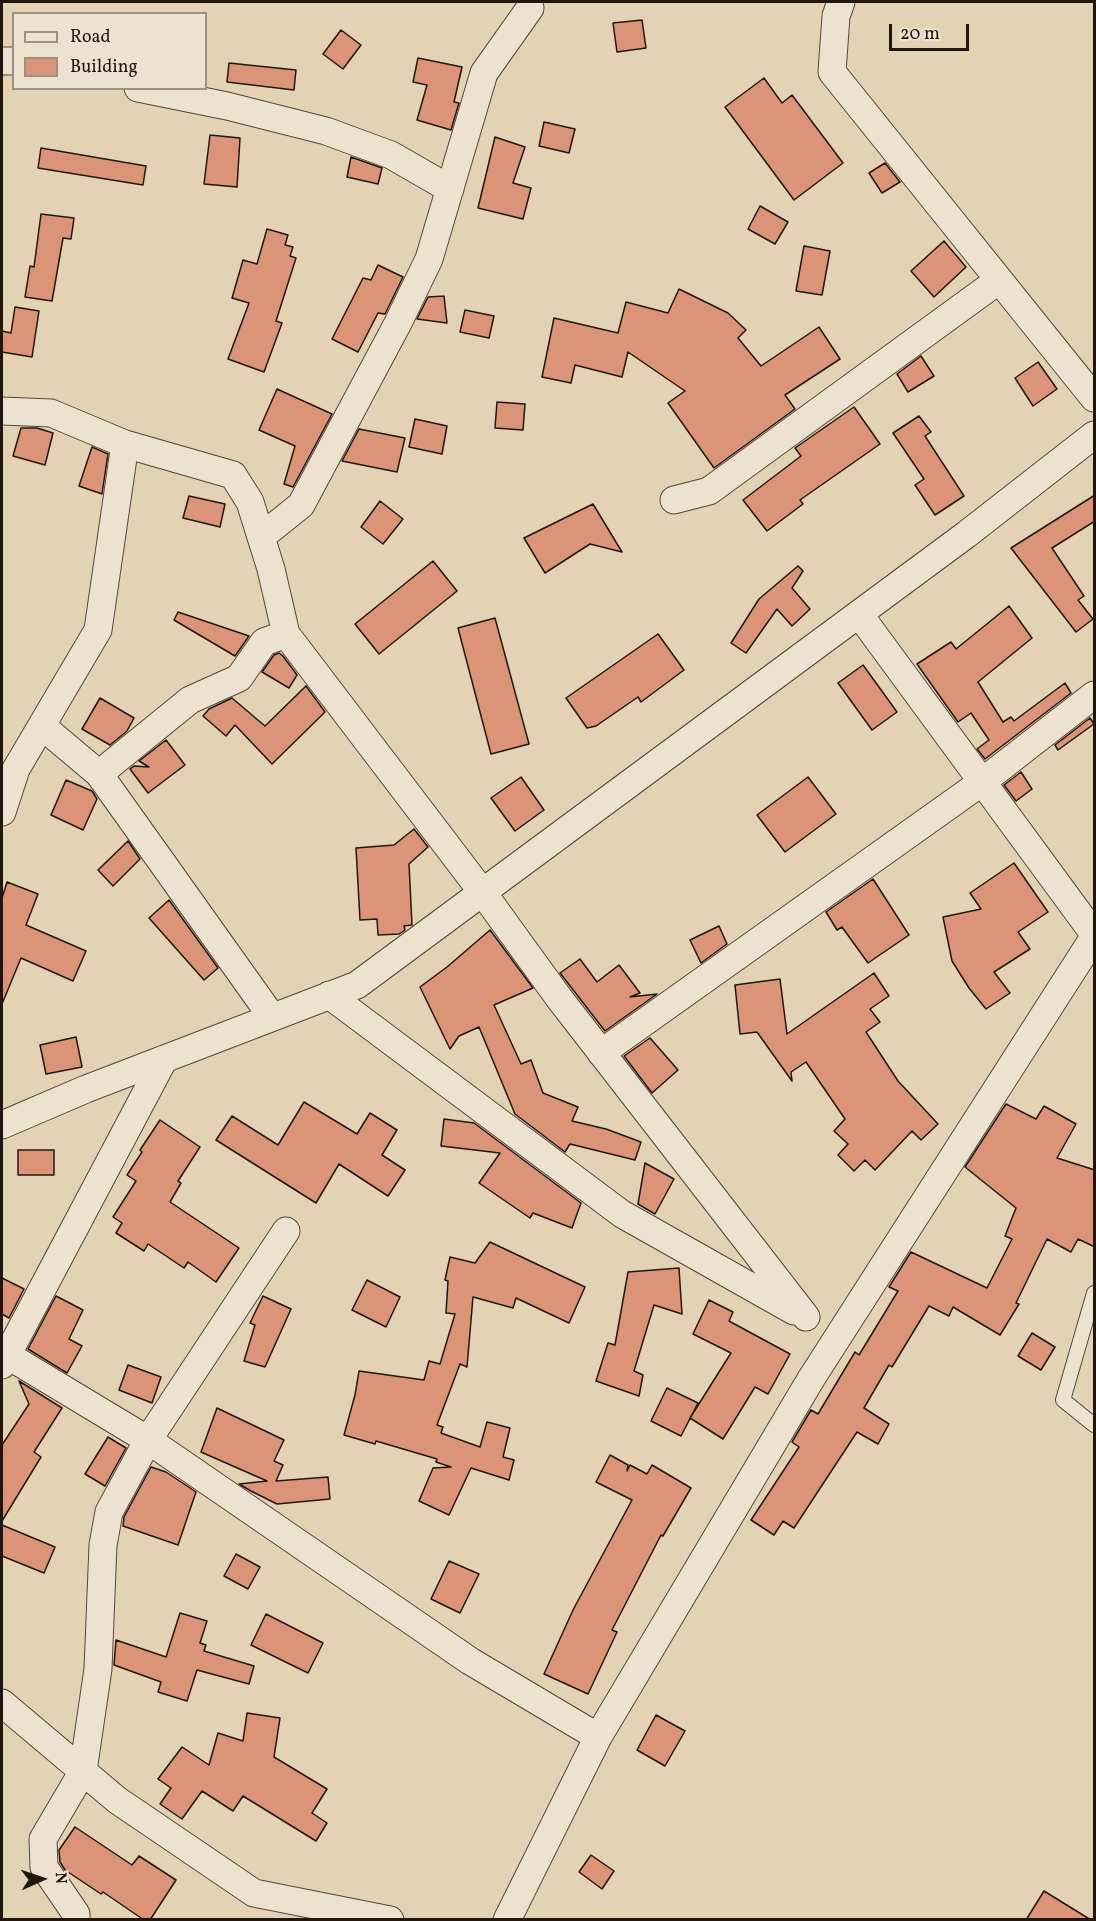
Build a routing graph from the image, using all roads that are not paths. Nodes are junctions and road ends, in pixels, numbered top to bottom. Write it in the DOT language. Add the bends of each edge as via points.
graph roads {
  1 [pos="832,6"];
  2 [pos="530,8"];
  3 [pos="148,90"];
  4 [pos="450,189"];
  5 [pos="999,280"];
  6 [pos="1095,398"];
  7 [pos="2,411"];
  8 [pos="1095,435"];
  9 [pos="125,444"];
  10 [pos="674,500"];
  11 [pos="261,537"];
  12 [pos="859,614"];
  13 [pos="286,634"];
  14 [pos="1095,695"];
  15 [pos="42,726"];
  16 [pos="9,770"];
  17 [pos="99,774"];
  18 [pos="982,782"];
  19 [pos="2,812"];
  20 [pos="483,893"];
  21 [pos="1095,935"];
  22 [pos="329,995"];
  23 [pos="272,1017"];
  24 [pos="601,1053"];
  25 [pos="164,1059"];
  26 [pos="2,1125"];
  27 [pos="286,1231"];
  28 [pos="1095,1293"];
  29 [pos="806,1317"];
  30 [pos="838,1336"];
  31 [pos="3,1357"];
  32 [pos="1095,1425"];
  33 [pos="148,1440"];
  34 [pos="2,1702"];
  35 [pos="598,1737"];
  36 [pos="83,1771"];
  37 [pos="76,1920"];
  38 [pos="390,1920"];
  39 [pos="507,1920"];
  1 -- 5 [label="street" via="832,72"];
  2 -- 4 [label="street" via="484,73"];
  3 -- 4 [label="street" via="326,131 392,155"];
  4 -- 11 [label="street" via="429,259 307,495 301,505"];
  5 -- 6 [label="street"];
  5 -- 10 [label="street" via="709,491"];
  7 -- 9 [label="street" via="51,413"];
  8 -- 12 [label="street"];
  9 -- 11 [label="street" via="233,475 250,501"];
  9 -- 15 [label="street" via="98,630"];
  11 -- 13 [label="street"];
  12 -- 18 [label="street"];
  12 -- 20 [label="street"];
  13 -- 17 [label="street" via="264,642 239,678 190,700"];
  13 -- 20 [label="street"];
  14 -- 18 [label="street"];
  15 -- 16 [label="street"];
  15 -- 17 [label="street"];
  16 -- 19 [label="street"];
  17 -- 23 [label="street"];
  18 -- 21 [label="street"];
  18 -- 24 [label="street"];
  20 -- 22 [label="street" via="357,985"];
  20 -- 24 [label="street"];
  21 -- 30 [label="street"];
  22 -- 23 [label="street"];
  22 -- 29 [label="street" via="622,1214"];
  23 -- 25 [label="street"];
  24 -- 29 [label="street"];
  25 -- 26 [label="street"];
  25 -- 31 [label="street"];
  27 -- 33 [label="street"];
  28 -- 32 [label="lane" via="1063,1400"];
  29 -- 30 [label="street"];
  30 -- 35 [label="street"];
  31 -- 33 [label="street"];
  33 -- 35 [label="street" via="470,1660"];
  33 -- 36 [label="street" via="109,1512 103,1545 98,1669"];
  34 -- 36 [label="street"];
  35 -- 39 [label="street"];
  36 -- 37 [label="street" via="42,1839 44,1867 76,1914"];
  36 -- 38 [label="street" via="117,1800 254,1893"];
}
